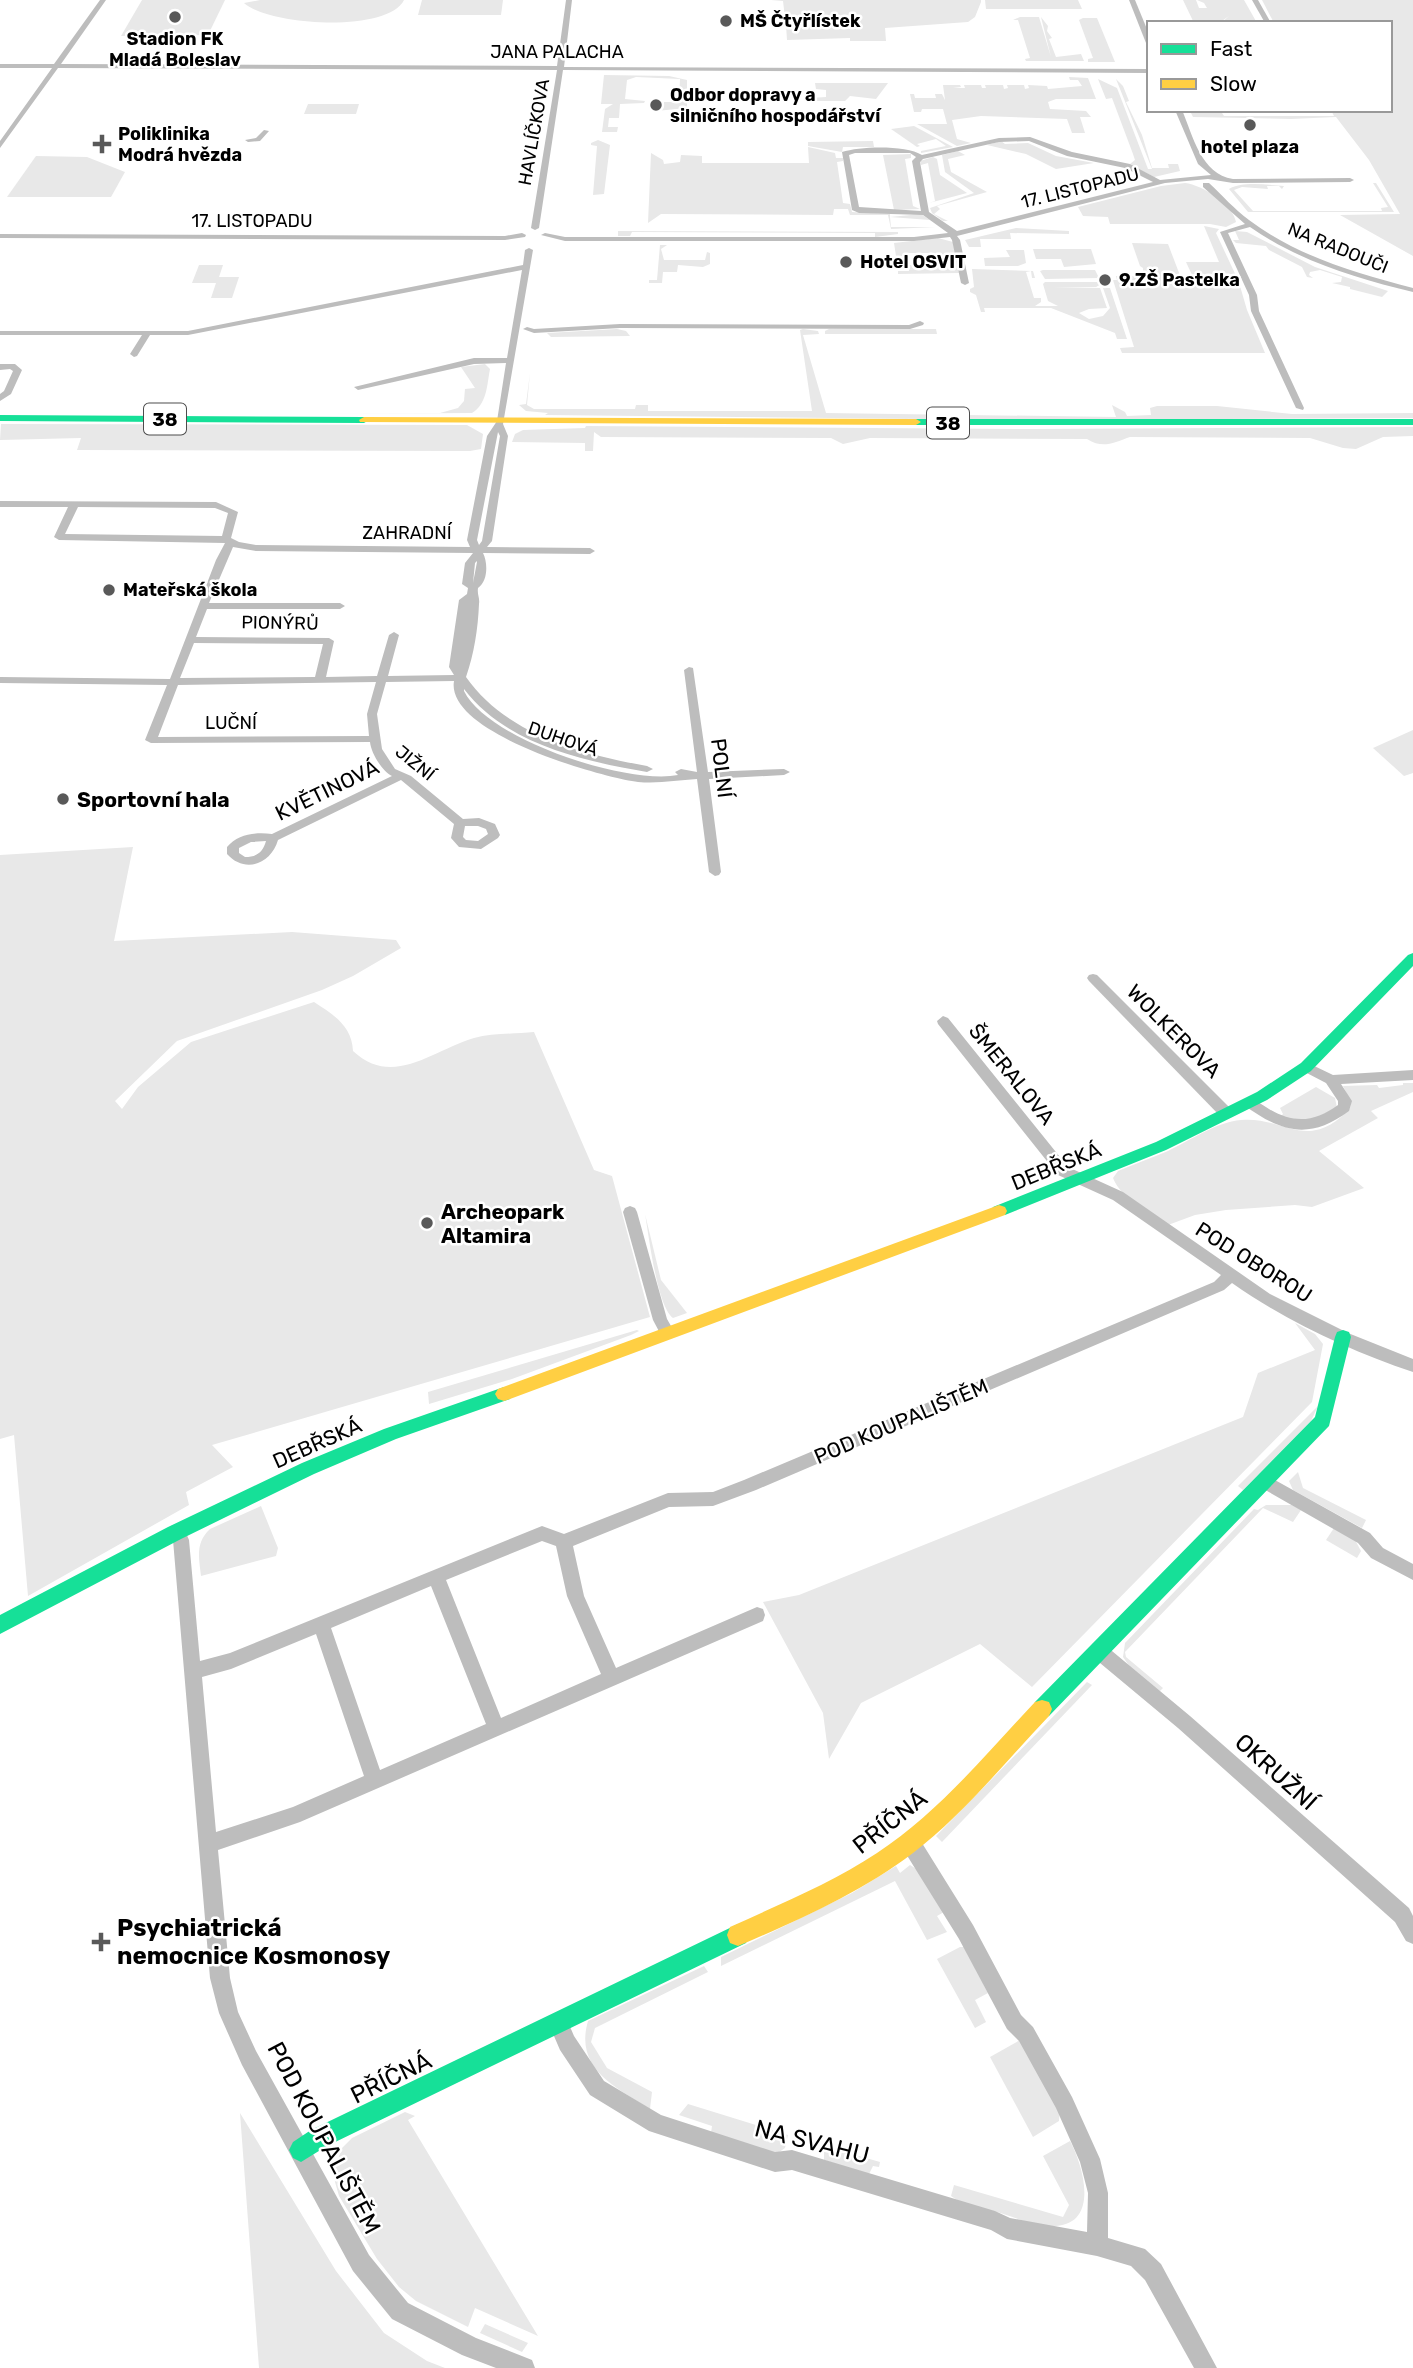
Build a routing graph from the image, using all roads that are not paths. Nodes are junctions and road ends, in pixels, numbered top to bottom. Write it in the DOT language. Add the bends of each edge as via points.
graph roads {
  1 [pos="103,0"];
  2 [pos="569,0"];
  3 [pos="1132,0"];
  4 [pos="1255,0"];
  5 [pos="1267,21"];
  6 [pos="1147,38"];
  7 [pos="0,66"];
  8 [pos="56,66"];
  9 [pos="561,68"];
  10 [pos="1147,69"];
  11 [pos="1179,112"];
  12 [pos="266,131"];
  13 [pos="248,140"];
  14 [pos="0,146"];
  15 [pos="921,158"];
  16 [pos="1202,164"];
  17 [pos="1350,180"];
  18 [pos="1203,181"];
  19 [pos="1220,182"];
  20 [pos="1160,183"];
  21 [pos="1223,198"];
  22 [pos="925,213"];
  23 [pos="1250,225"];
  24 [pos="953,234"];
  25 [pos="0,236"];
  26 [pos="533,241"];
  27 [pos="526,267"];
  28 [pos="965,283"];
  29 [pos="437,284"];
  30 [pos="1411,290"];
  31 [pos="382,295"];
  32 [pos="435,298"];
  33 [pos="321,307"];
  34 [pos="377,309"];
  35 [pos="266,318"];
  36 [pos="316,321"];
  37 [pos="920,323"];
  38 [pos="597,327"];
  39 [pos="203,330"];
  40 [pos="259,332"];
  41 [pos="0,333"];
  42 [pos="146,334"];
  43 [pos="195,345"];
  44 [pos="134,354"];
  45 [pos="511,360"];
  46 [pos="0,367"];
  47 [pos="358,387"];
  48 [pos="0,398"];
  49 [pos="1300,408"];
  50 [pos="0,418"];
  51 [pos="1413,422"];
  52 [pos="500,423"];
  53 [pos="75,503"];
  54 [pos="0,504"];
  55 [pos="228,541"];
  56 [pos="478,550"];
  57 [pos="590,551"];
  58 [pos="203,606"];
  59 [pos="340,606"];
  60 [pos="394,635"];
  61 [pos="190,640"];
  62 [pos="689,670"];
  63 [pos="460,678"];
  64 [pos="0,680"];
  65 [pos="320,680"];
  66 [pos="380,680"];
  67 [pos="173,681"];
  68 [pos="375,739"];
  69 [pos="784,772"];
  70 [pos="704,775"];
  71 [pos="398,776"];
  72 [pos="460,823"];
  73 [pos="273,838"];
  74 [pos="715,872"];
  75 [pos="1413,958"];
  76 [pos="1093,978"];
  77 [pos="943,1021"];
  78 [pos="1306,1067"];
  79 [pos="1413,1075"];
  80 [pos="1331,1080"];
  81 [pos="1250,1102"];
  82 [pos="1226,1113"];
  83 [pos="1080,1178"];
  84 [pos="630,1212"];
  85 [pos="1230,1275"];
  86 [pos="667,1333"];
  87 [pos="1343,1337"];
  88 [pos="1413,1366"];
  89 [pos="1265,1482"];
  90 [pos="177,1531"];
  91 [pos="564,1542"];
  92 [pos="1413,1572"];
  93 [pos="436,1577"];
  94 [pos="757,1615"];
  95 [pos="321,1624"];
  96 [pos="0,1625"];
  97 [pos="1100,1652"];
  98 [pos="192,1671"];
  99 [pos="612,1678"];
  100 [pos="496,1728"];
  101 [pos="374,1781"];
  102 [pos="910,1842"];
  103 [pos="207,1844"];
  104 [pos="1413,1934"];
  105 [pos="558,2022"];
  106 [pos="301,2150"];
  107 [pos="1097,2245"];
  108 [pos="524,2368"];
  109 [pos="1206,2368"];
  1 -- 8 [label="street"];
  2 -- 9 [label="street, HAVLÍČKOVA"];
  3 -- 6 [label="street"];
  4 -- 5 [label="street"];
  7 -- 8 [label="street, JANA PALACHA"];
  8 -- 9 [label="street, JANA PALACHA"];
  8 -- 14 [label="street"];
  9 -- 10 [label="street, JANA PALACHA"];
  9 -- 26 [label="street, HAVLÍČKOVA"];
  11 -- 16 [label="street"];
  12 -- 13 [label="street" via="258,140"];
  15 -- 20 [label="street, 17. LISTOPADU" via="1024,138 1127,166"];
  15 -- 22 [label="street" via="916,162"];
  15 -- 22 [label="street" via="911,151 845,154 859,212"];
  16 -- 18 [label="street"];
  16 -- 19 [label="street"];
  17 -- 19 [label="street"];
  18 -- 19 [label="street"];
  18 -- 20 [label="street"];
  18 -- 21 [label="street, NA RADOUČI"];
  19 -- 21 [label="street"];
  20 -- 24 [label="street, 17. LISTOPADU"];
  21 -- 23 [label="street, NA RADOUČI"];
  22 -- 24 [label="street"];
  23 -- 30 [label="street, NA RADOUČI" via="1303,254"];
  23 -- 49 [label="street" via="1224,232"];
  24 -- 26 [label="street, 17. LISTOPADU" via="874,240"];
  24 -- 28 [label="street"];
  25 -- 26 [label="street, 17. LISTOPADU"];
  26 -- 27 [label="street"];
  27 -- 29 [label="street"];
  27 -- 45 [label="street"];
  29 -- 31 [label="street"];
  29 -- 32 [label="street"];
  31 -- 33 [label="street"];
  31 -- 34 [label="street"];
  33 -- 35 [label="street"];
  33 -- 36 [label="street"];
  35 -- 39 [label="street"];
  35 -- 40 [label="street"];
  37 -- 38 [label="street" via="910,327"];
  38 -- 38 [label="street" via="533,326 527,328 534,331"];
  39 -- 42 [label="street"];
  39 -- 43 [label="street"];
  41 -- 42 [label="street"];
  42 -- 44 [label="street"];
  45 -- 47 [label="street" via="474,361"];
  45 -- 52 [label="street"];
  46 -- 48 [label="street" via="18,370 8,393"];
  50 -- 52 [label="main road, 38"];
  51 -- 52 [label="main road, 38"];
  52 -- 56 [label="street" via="504,436 487,541"];
  52 -- 56 [label="street" via="491,436 472,540"];
  53 -- 54 [label="street"];
  53 -- 55 [label="street" via="216,505 233,512"];
  53 -- 55 [label="street, ZAHRADNÍ" via="60,537"];
  55 -- 56 [label="street, ZAHRADNÍ" via="256,548"];
  55 -- 58 [label="street"];
  56 -- 57 [label="street, ZAHRADNÍ"];
  56 -- 63 [label="street" via="482,562 472,591 475,600 463,642"];
  58 -- 59 [label="street, PIONÝRŮ"];
  58 -- 61 [label="street"];
  60 -- 66 [label="street, JIŽNÍ"];
  61 -- 65 [label="street, PIONÝRŮ" via="330,641"];
  61 -- 67 [label="street"];
  62 -- 70 [label="street, POLNÍ"];
  63 -- 66 [label="street"];
  63 -- 70 [label="street, DUHOVÁ" via="460,696 480,720 548,754 667,780"];
  64 -- 67 [label="street"];
  65 -- 66 [label="street"];
  65 -- 67 [label="street"];
  66 -- 68 [label="street, JIŽNÍ" via="372,714"];
  67 -- 68 [label="street, LUČNÍ" via="151,740"];
  68 -- 71 [label="street, JIŽNÍ" via="383,763"];
  69 -- 70 [label="street, DUHOVÁ"];
  70 -- 74 [label="street, POLNÍ"];
  71 -- 72 [label="street, JIŽNÍ" via="407,778"];
  71 -- 73 [label="street, KVĚTINOVÁ"];
  75 -- 78 [label="main road, DEBŘSKÁ"];
  76 -- 82 [label="street, WOLKEROVA"];
  77 -- 83 [label="street, ŠMERALOVA" via="1063,1171"];
  78 -- 80 [label="street"];
  78 -- 81 [label="main road, DEBŘSKÁ"];
  79 -- 80 [label="street"];
  80 -- 81 [label="street" via="1345,1107 1320,1124 1288,1124"];
  81 -- 82 [label="main road, DEBŘSKÁ"];
  82 -- 83 [label="main road, DEBŘSKÁ" via="1161,1146"];
  83 -- 85 [label="street, POD OBOROU" via="1118,1196"];
  83 -- 86 [label="main road, DEBŘSKÁ"];
  84 -- 86 [label="street"];
  85 -- 87 [label="street, POD OBOROU"];
  85 -- 91 [label="street, POD KOUPALIŠTĚM" via="1219,1286 750,1485 713,1499 668,1500"];
  86 -- 90 [label="main road, DEBŘSKÁ" via="415,1424"];
  87 -- 88 [label="street, POD OBOROU"];
  87 -- 89 [label="main road, PŘÍČNÁ" via="1323,1421"];
  89 -- 92 [label="street" via="1364,1538 1377,1553"];
  89 -- 97 [label="main road, PŘÍČNÁ"];
  90 -- 96 [label="main road, DEBŘSKÁ"];
  90 -- 98 [label="street, POD KOUPALIŠTĚM"];
  91 -- 93 [label="street" via="542,1533"];
  91 -- 99 [label="street" via="573,1594"];
  93 -- 95 [label="street"];
  93 -- 100 [label="street"];
  94 -- 99 [label="street"];
  95 -- 98 [label="street" via="231,1661"];
  95 -- 101 [label="street"];
  97 -- 102 [label="main road, PŘÍČNÁ"];
  97 -- 104 [label="street, OKRUŽNÍ" via="1402,1915"];
  98 -- 103 [label="street, POD KOUPALIŠTĚM"];
  99 -- 100 [label="street"];
  100 -- 101 [label="street"];
  101 -- 103 [label="street" via="294,1816"];
  102 -- 105 [label="main road, PŘÍČNÁ" via="852,1878"];
  102 -- 107 [label="street" via="1065,2104 1090,2159 1098,2193"];
  103 -- 106 [label="street, POD KOUPALIŠTĚM" via="220,1978 229,2013"];
  105 -- 106 [label="main road, PŘÍČNÁ"];
  105 -- 107 [label="street, NA SVAHU" via="597,2088 656,2124 775,2162 792,2160 843,2175 1007,2228"];
  106 -- 108 [label="street, POD KOUPALIŠTĚM" via="361,2263 400,2311"];
  107 -- 109 [label="street, NA SVAHU" via="1137,2257 1153,2272"];
}
